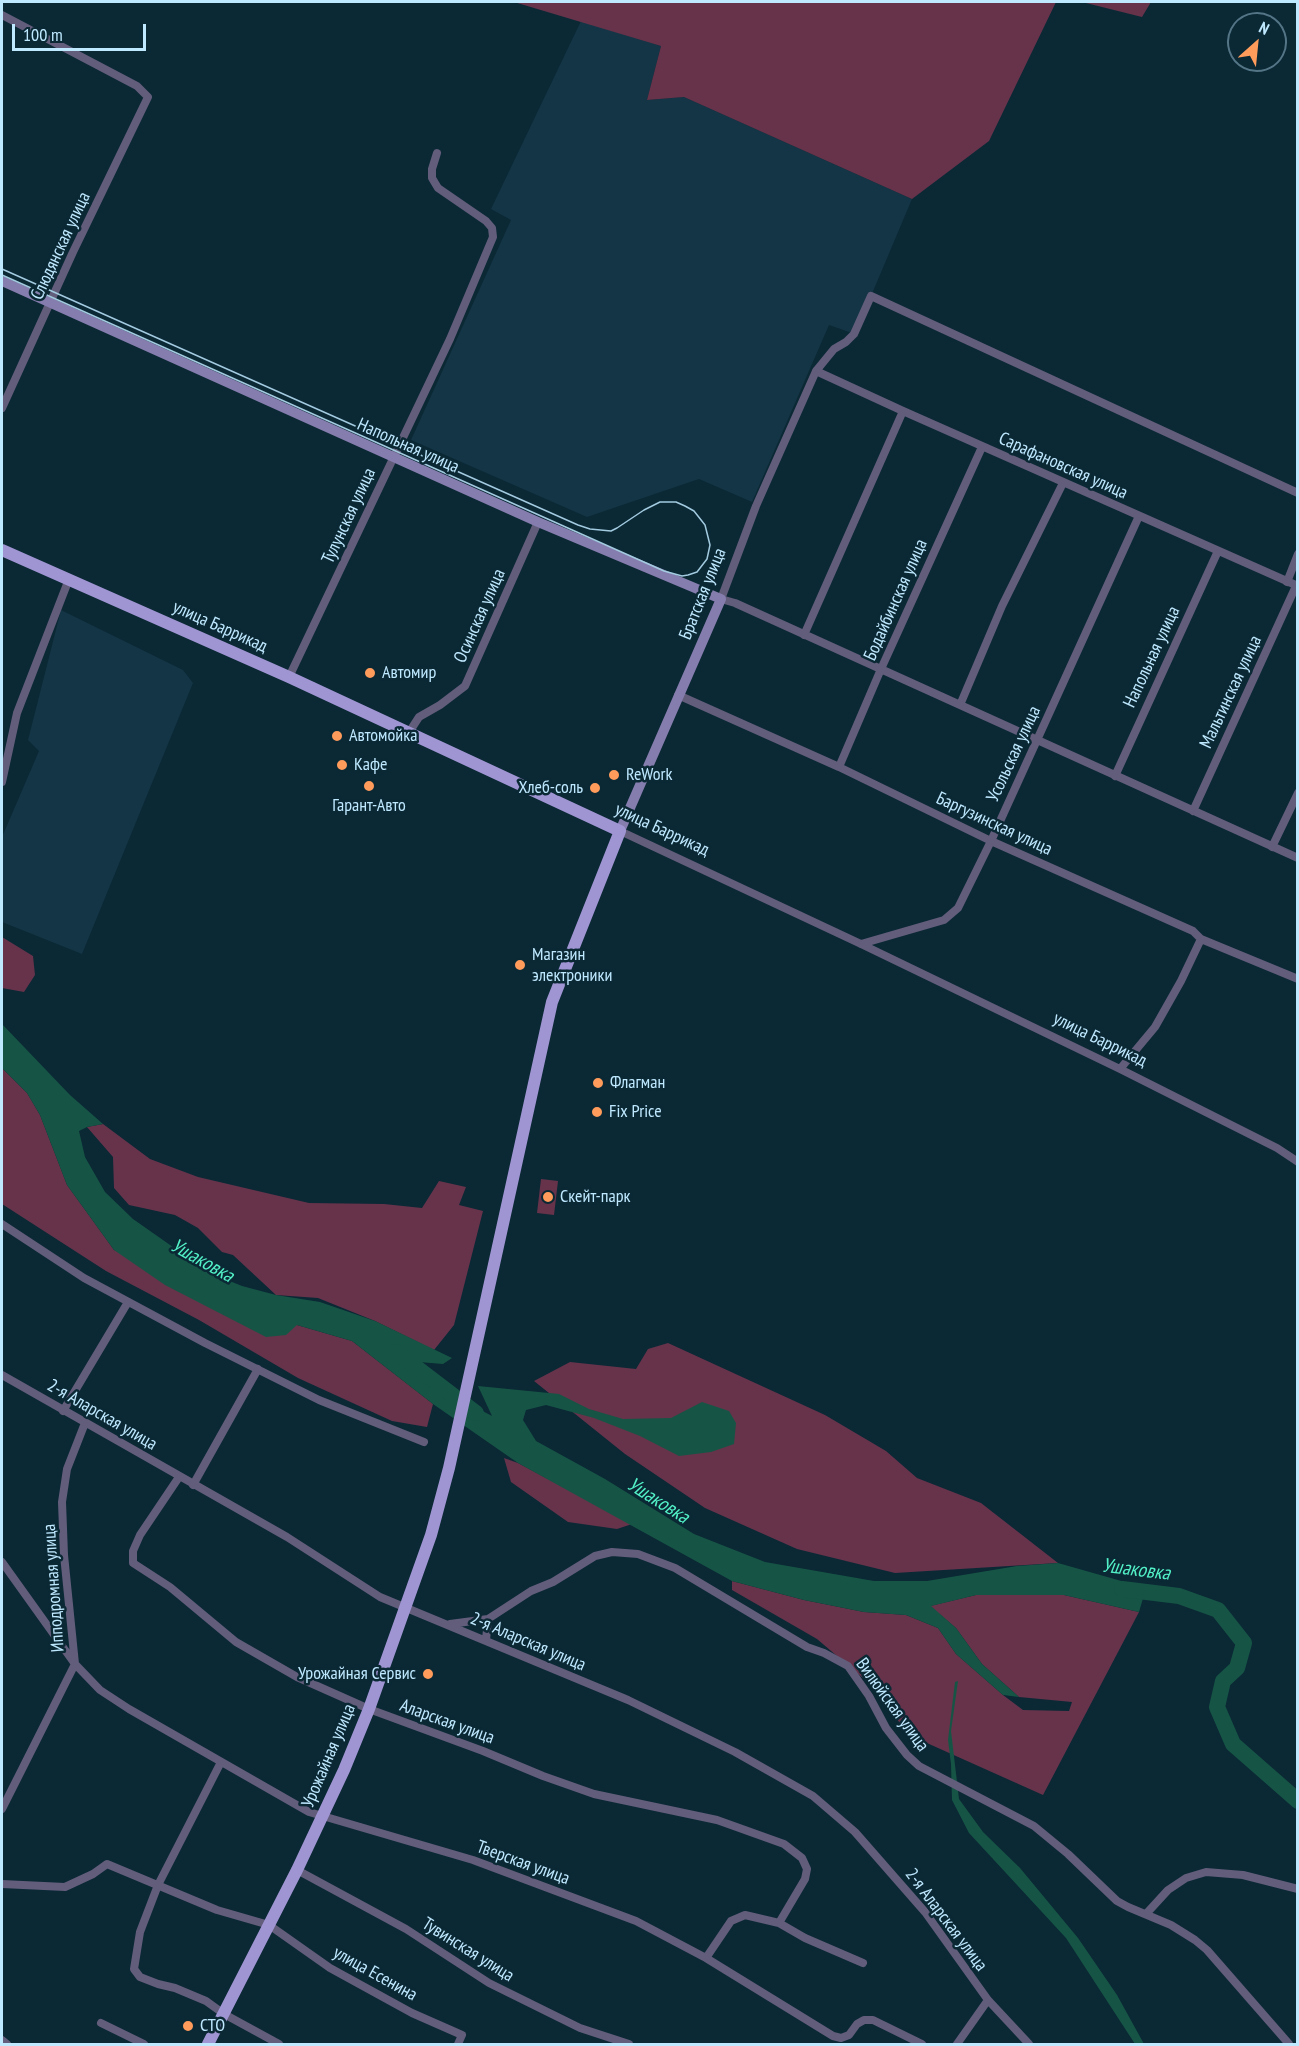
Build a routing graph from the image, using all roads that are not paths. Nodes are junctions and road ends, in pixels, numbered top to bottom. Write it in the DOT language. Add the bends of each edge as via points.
graph roads {
  1 [pos="2,15"];
  2 [pos="436,153"];
  3 [pos="2,281"];
  4 [pos="50,303"];
  5 [pos="816,371"];
  6 [pos="2,408"];
  7 [pos="903,411"];
  8 [pos="982,447"];
  9 [pos="393,457"];
  10 [pos="1063,483"];
  11 [pos="1298,493"];
  12 [pos="1139,516"];
  13 [pos="538,522"];
  14 [pos="2,549"];
  15 [pos="1218,551"];
  16 [pos="1298,554"];
  17 [pos="69,579"];
  18 [pos="1287,582"];
  19 [pos="1297,586"];
  20 [pos="721,599"];
  21 [pos="804,635"];
  22 [pos="881,669"];
  23 [pos="289,677"];
  24 [pos="678,695"];
  25 [pos="960,705"];
  26 [pos="408,734"];
  27 [pos="1037,740"];
  28 [pos="839,767"];
  29 [pos="1115,776"];
  30 [pos="2,782"];
  31 [pos="1298,793"];
  32 [pos="1193,811"];
  33 [pos="620,831"];
  34 [pos="991,841"];
  35 [pos="1272,847"];
  36 [pos="1298,858"];
  37 [pos="1201,939"];
  38 [pos="861,944"];
  39 [pos="1298,979"];
  40 [pos="1120,1069"];
  41 [pos="1298,1162"];
  42 [pos="2,1224"];
  43 [pos="128,1302"];
  44 [pos="258,1369"];
  45 [pos="2,1375"];
  46 [pos="63,1411"];
  47 [pos="85,1423"];
  48 [pos="424,1442"];
  49 [pos="179,1477"];
  50 [pos="193,1485"];
  51 [pos="2,1562"];
  52 [pos="404,1608"];
  53 [pos="488,1619"];
  54 [pos="448,1624"];
  55 [pos="486,1640"];
  56 [pos="75,1664"];
  57 [pos="369,1709"];
  58 [pos="221,1762"];
  59 [pos="2,1809"];
  60 [pos="322,1817"];
  61 [pos="297,1870"];
  62 [pos="2,1884"];
  63 [pos="158,1885"];
  64 [pos="1298,1889"];
  65 [pos="1146,1914"];
  66 [pos="778,1923"];
  67 [pos="269,1925"];
  68 [pos="706,1958"];
  69 [pos="863,1963"];
  70 [pos="988,2000"];
  71 [pos="224,2014"];
  72 [pos="101,2024"];
  73 [pos="2,2040"];
  74 [pos="7,2044"];
  75 [pos="144,2044"];
  76 [pos="208,2044"];
  77 [pos="279,2044"];
  78 [pos="458,2044"];
  79 [pos="629,2044"];
  80 [pos="922,2044"];
  81 [pos="957,2044"];
  82 [pos="1029,2044"];
  83 [pos="1289,2044"];
  1 -- 4 [label="street, Слюдянская улица" via="137,86 148,97"];
  2 -- 9 [label="street, Тулунская улица" via="432,178 438,188 486,221 493,237 450,339"];
  3 -- 4 [label="street, Напольная улица"];
  4 -- 6 [label="street, Слюдянская улица"];
  4 -- 9 [label="street, Напольная улица"];
  5 -- 7 [label="street, Сарафановская улица"];
  5 -- 11 [label="street, Братская улица" via="834,349 854,334 871,296"];
  5 -- 20 [label="street, Братская улица" via="756,506"];
  7 -- 8 [label="street, Сарафановская улица"];
  7 -- 21 [label="street"];
  8 -- 10 [label="street, Сарафановская улица"];
  8 -- 22 [label="street, Бодайбинская улица"];
  9 -- 13 [label="street, Напольная улица"];
  9 -- 23 [label="street, Тулунская улица"];
  10 -- 12 [label="street, Сарафановская улица"];
  10 -- 25 [label="street" via="1002,606"];
  12 -- 15 [label="street, Сарафановская улица"];
  12 -- 27 [label="street, Усольская улица"];
  13 -- 20 [label="street, Напольная улица"];
  13 -- 26 [label="street, Осинская улица" via="465,686 419,717"];
  14 -- 17 [label="main road, улица Баррикад"];
  15 -- 18 [label="street, Сарафановская улица"];
  15 -- 29 [label="street, Напольная улица"];
  16 -- 18 [label="street"];
  17 -- 23 [label="main road, улица Баррикад"];
  17 -- 30 [label="street" via="17,713"];
  18 -- 19 [label="street, Сарафановская улица"];
  19 -- 32 [label="street, Мальтинская улица"];
  20 -- 21 [label="street, Напольная улица"];
  20 -- 24 [label="street, Братская улица"];
  21 -- 22 [label="street, Напольная улица"];
  22 -- 25 [label="street, Напольная улица"];
  22 -- 28 [label="street, Бодайбинская улица"];
  23 -- 26 [label="main road, улица Баррикад"];
  24 -- 28 [label="street, Баргузинская улица"];
  24 -- 33 [label="street, Братская улица"];
  25 -- 27 [label="street, Напольная улица"];
  26 -- 33 [label="main road, улица Баррикад"];
  27 -- 29 [label="street, Напольная улица"];
  27 -- 34 [label="street, Усольская улица"];
  28 -- 34 [label="street, Баргузинская улица"];
  29 -- 32 [label="street, Напольная улица"];
  31 -- 35 [label="street"];
  32 -- 35 [label="street, Напольная улица"];
  33 -- 38 [label="street, улица Баррикад"];
  33 -- 52 [label="main road, Урожайная улица" via="552,1002 449,1468 431,1535"];
  34 -- 37 [label="street, Баргузинская улица" via="1193,931"];
  34 -- 38 [label="street, Усольская улица" via="958,908 944,920"];
  35 -- 36 [label="street, Напольная улица"];
  37 -- 39 [label="street, Баргузинская улица"];
  37 -- 40 [label="street" via="1155,1027"];
  38 -- 40 [label="street, улица Баррикад"];
  40 -- 41 [label="street, улица Баррикад"];
  42 -- 43 [label="street"];
  43 -- 44 [label="street"];
  43 -- 46 [label="street"];
  44 -- 48 [label="street" via="319,1400"];
  44 -- 50 [label="street"];
  45 -- 46 [label="street, 2-я Аларская улица"];
  46 -- 47 [label="street, 2-я Аларская улица"];
  47 -- 49 [label="street, 2-я Аларская улица"];
  47 -- 56 [label="street, Ипподромная улица" via="68,1469 63,1502"];
  49 -- 50 [label="street, 2-я Аларская улица"];
  49 -- 57 [label="street, Аларская улица" via="140,1535 133,1563 170,1587 236,1642 297,1677"];
  50 -- 52 [label="street, 2-я Аларская улица"];
  51 -- 56 [label="street, Тверская улица"];
  52 -- 54 [label="street, 2-я Аларская улица"];
  52 -- 57 [label="main road, Урожайная улица"];
  53 -- 54 [label="street"];
  53 -- 55 [label="street"];
  53 -- 65 [label="street, Вилюйская улица" via="595,1556 612,1552 638,1554 675,1568 807,1647 848,1666 885,1728 907,1755 929,1772 1042,1833 1118,1901"];
  54 -- 55 [label="street, 2-я Аларская улица"];
  55 -- 70 [label="street, 2-я Аларская улица" via="660,1716 813,1796 855,1832 925,1912"];
  56 -- 58 [label="street, Тверская улица" via="100,1690"];
  56 -- 59 [label="street, Ипподромная улица"];
  57 -- 60 [label="main road, Урожайная улица"];
  57 -- 66 [label="street, Аларская улица" via="594,1794 717,1820 784,1844 802,1858 807,1869"];
  58 -- 60 [label="street, Тверская улица"];
  58 -- 63 [label="street"];
  60 -- 61 [label="main road, Урожайная улица"];
  60 -- 68 [label="street, Тверская улица" via="473,1860 636,1921"];
  61 -- 67 [label="main road, Урожайная улица"];
  61 -- 79 [label="street, Тувинская улица" via="406,1929 489,1983 580,2028"];
  62 -- 63 [label="street" via="65,1887 107,1864"];
  63 -- 67 [label="street" via="217,1910"];
  63 -- 71 [label="street" via="140,1932 134,1969 140,1977 206,2001"];
  64 -- 65 [label="street" via="1243,1875 1206,1872 1186,1878 1168,1890"];
  65 -- 83 [label="street, Вилюйская улица" via="1172,1925 1207,1950"];
  66 -- 68 [label="street" via="745,1915 731,1921"];
  66 -- 69 [label="street"];
  67 -- 71 [label="main road, Урожайная улица"];
  67 -- 78 [label="street, улица Есенина" via="330,1968 412,2013 462,2035"];
  68 -- 80 [label="street, Тверская улица" via="833,2036 849,2035 857,2024 873,2020"];
  70 -- 81 [label="street"];
  70 -- 82 [label="street, 2-я Аларская улица"];
  71 -- 76 [label="main road, Урожайная улица"];
  71 -- 77 [label="street"];
  72 -- 75 [label="street"];
  73 -- 74 [label="street"];
}
